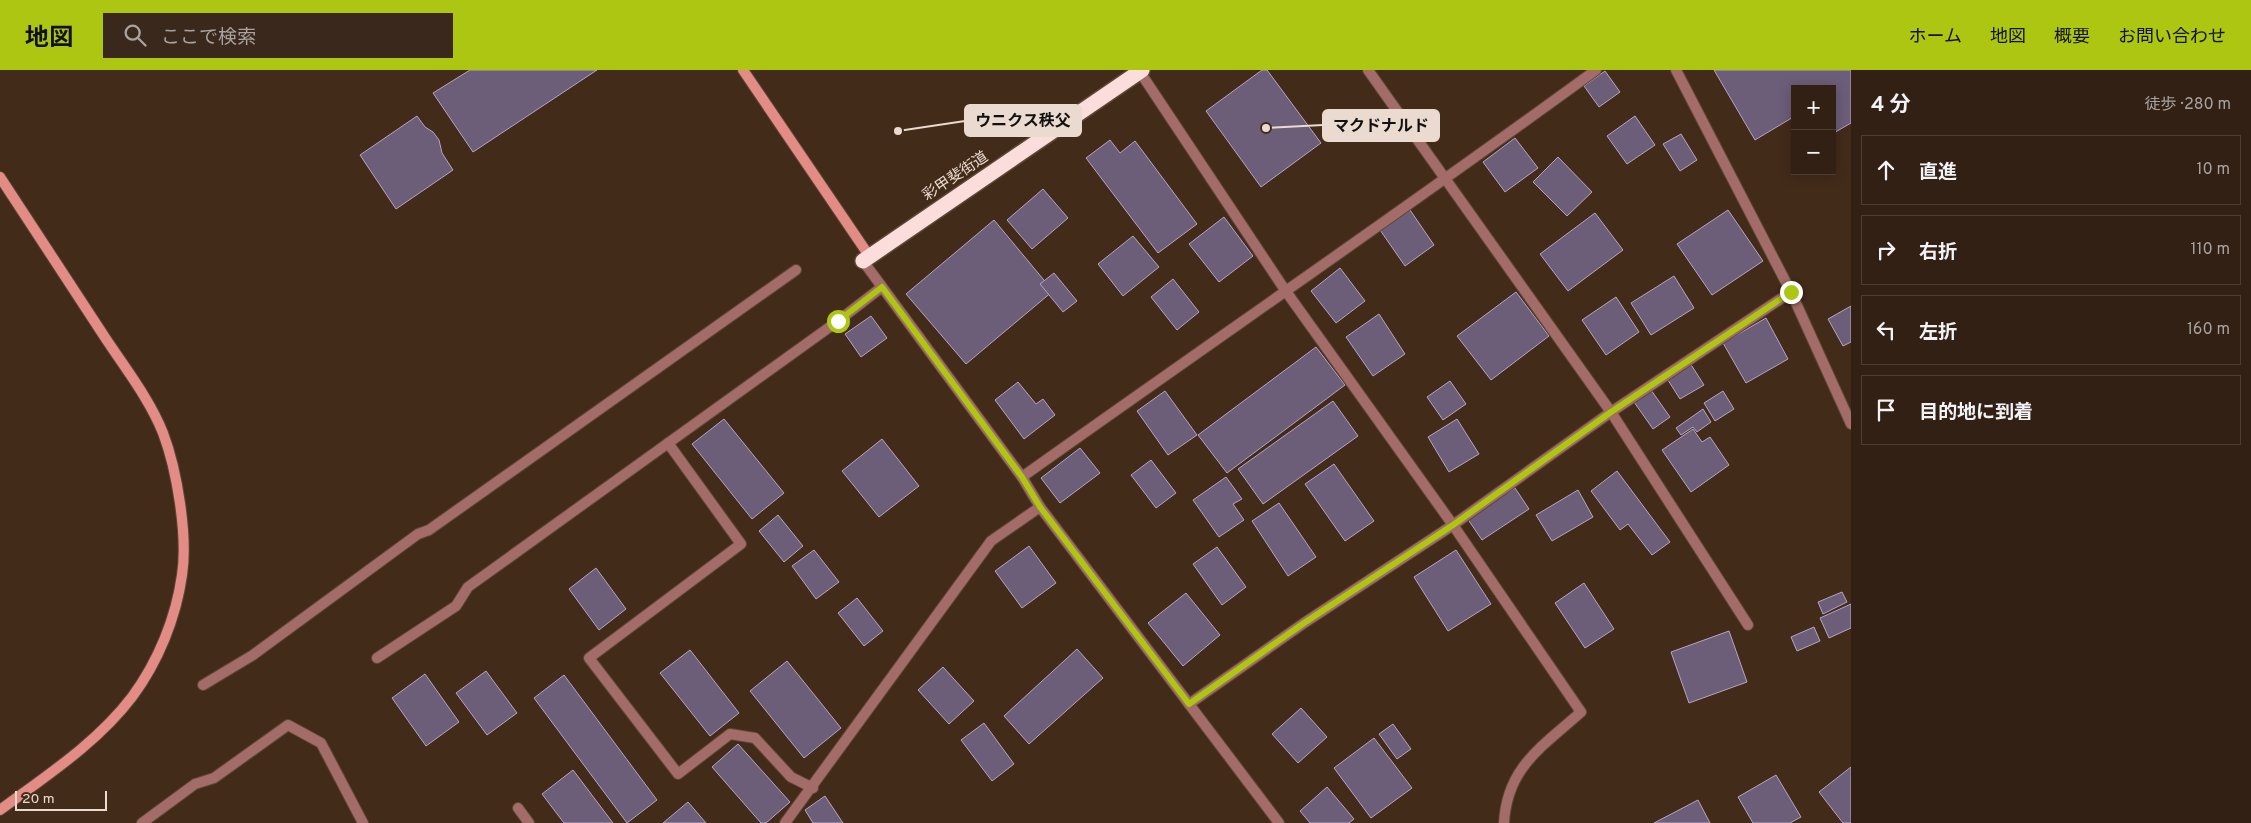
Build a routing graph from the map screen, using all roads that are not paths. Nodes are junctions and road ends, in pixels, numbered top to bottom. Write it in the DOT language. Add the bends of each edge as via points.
graph roads {
  1 [pos="743,70"];
  2 [pos="1368,70"];
  3 [pos="1596,70"];
  4 [pos="1676,70"];
  5 [pos="1141,71"];
  6 [pos="0,177"];
  7 [pos="1445,180"];
  8 [pos="866,259"];
  9 [pos="796,270"];
  10 [pos="882,287"];
  11 [pos="1285,290"];
  12 [pos="1791,292"];
  13 [pos="1611,412"];
  14 [pos="1851,424"];
  15 [pos="668,443"];
  16 [pos="1022,477"];
  17 [pos="1040,507"];
  18 [pos="1453,525"];
  19 [pos="1748,625"];
  20 [pos="377,658"];
  21 [pos="203,685"];
  22 [pos="1189,704"];
  23 [pos="812,788"];
  24 [pos="518,808"];
  25 [pos="0,810"];
  26 [pos="142,823"];
  27 [pos="363,823"];
  28 [pos="529,823"];
  29 [pos="785,823"];
  30 [pos="1279,823"];
  31 [pos="1504,823"];
  1 -- 8 [label="street"];
  2 -- 7 [label="street"];
  3 -- 7 [label="street"];
  4 -- 12 [label="street"];
  5 -- 8 [label="highway, 彩甲斐街道"];
  5 -- 11 [label="street"];
  6 -- 25 [label="street" via="142,394 163,433 175,479 182,538 182,574 171,621 155,659 132,697 100,732 64,763"];
  7 -- 11 [label="street"];
  7 -- 13 [label="street"];
  8 -- 10 [label="street"];
  9 -- 21 [label="street" via="429,530 410,540 253,655"];
  10 -- 15 [label="street"];
  10 -- 16 [label="street"];
  11 -- 16 [label="street"];
  11 -- 18 [label="street"];
  12 -- 13 [label="street"];
  12 -- 14 [label="street"];
  13 -- 18 [label="street"];
  13 -- 19 [label="street"];
  15 -- 20 [label="street" via="468,587 456,606"];
  15 -- 23 [label="street" via="741,544 589,658 678,774 730,734 755,738 791,776"];
  16 -- 17 [label="street"];
  17 -- 22 [label="street"];
  17 -- 23 [label="street" via="992,541"];
  18 -- 22 [label="street" via="1304,623"];
  18 -- 31 [label="street" via="1580,712 1524,764 1507,795"];
  22 -- 30 [label="street"];
  23 -- 29 [label="street"];
  24 -- 28 [label="street"];
  26 -- 27 [label="street" via="195,784 214,778 288,724 321,743"];
}
